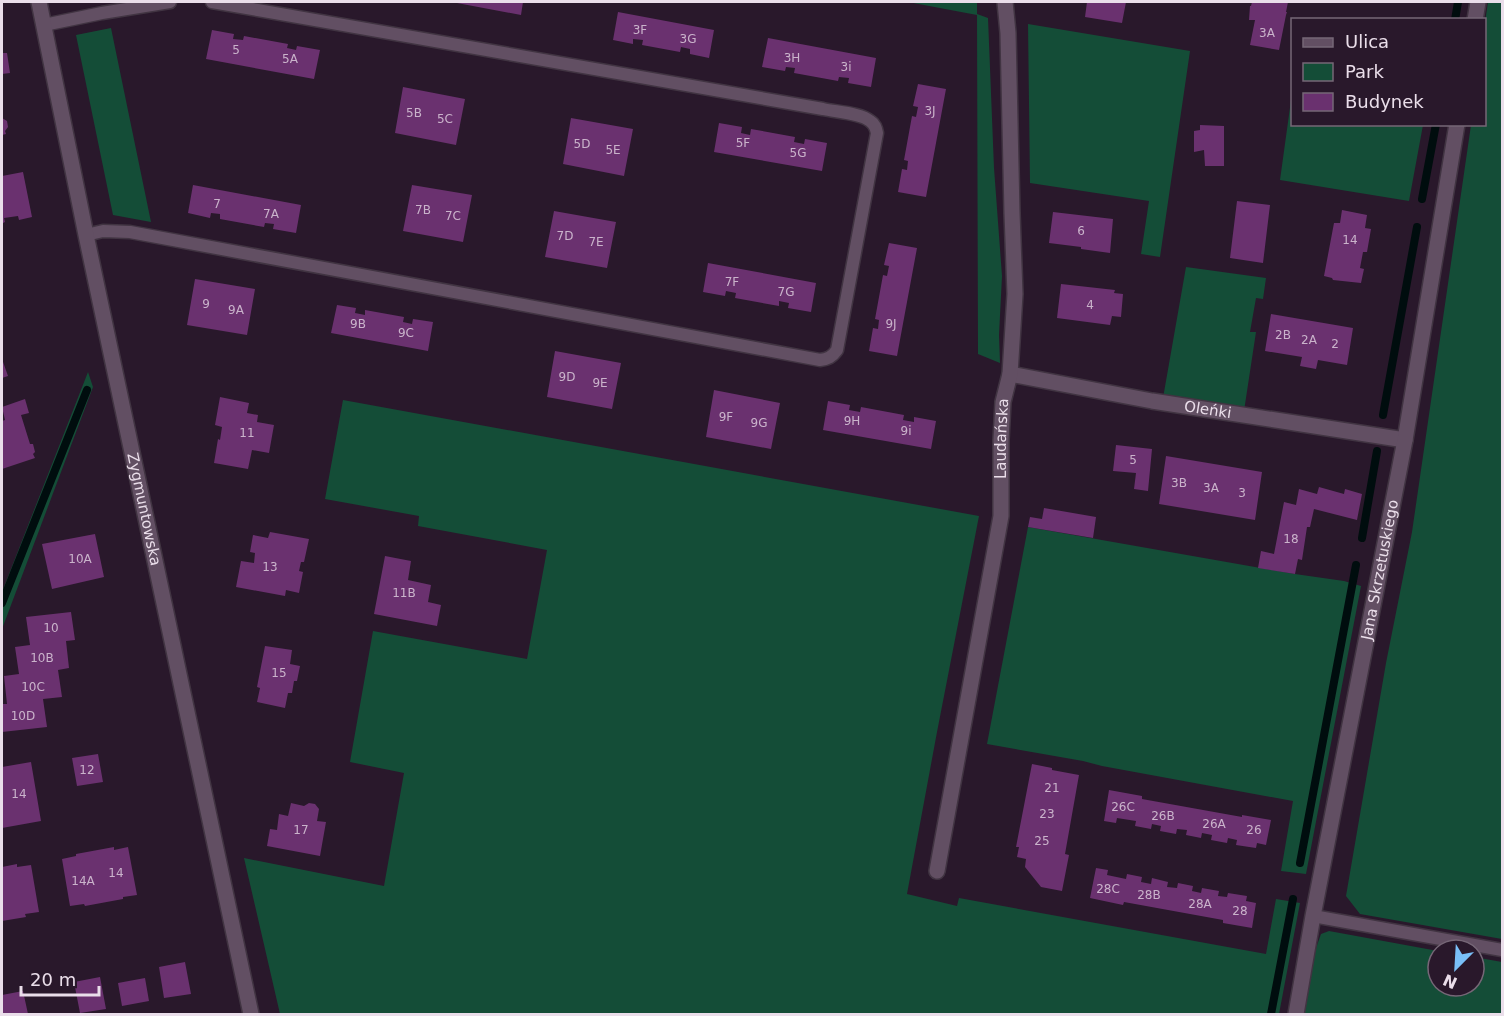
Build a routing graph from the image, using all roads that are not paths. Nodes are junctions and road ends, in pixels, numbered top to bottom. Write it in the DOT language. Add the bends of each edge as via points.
graph roads {
  1 [pos="39,2"];
  2 [pos="170,2"];
  3 [pos="212,2"];
  4 [pos="1005,2"];
  5 [pos="1478,2"];
  6 [pos="1475,18"];
  7 [pos="44,25"];
  8 [pos="1457,126"];
  9 [pos="86,235"];
  10 [pos="1010,374"];
  11 [pos="1405,440"];
  12 [pos="937,871"];
  13 [pos="1313,916"];
  14 [pos="1503,950"];
  15 [pos="251,1014"];
  16 [pos="1296,1014"];
  1 -- 7 [label="street, Zygmuntowska"];
  2 -- 7 [label="lane"];
  3 -- 9 [label="lane" via="870,120 877,133 837,350 828,359 811,359 130,232"];
  4 -- 10 [label="street, Laudańska" via="1015,294"];
  5 -- 6 [label="street"];
  7 -- 9 [label="street, Zygmuntowska"];
  8 -- 11 [label="street, Jana Skrzetuskiego"];
  9 -- 15 [label="street, Zygmuntowska"];
  10 -- 11 [label="street, Oleńki" via="1152,401"];
  10 -- 12 [label="street, Laudańska" via="1003,402 1001,516"];
  11 -- 13 [label="street, Jana Skrzetuskiego"];
  13 -- 14 [label="lane"];
  13 -- 16 [label="street, Jana Skrzetuskiego"];
}
